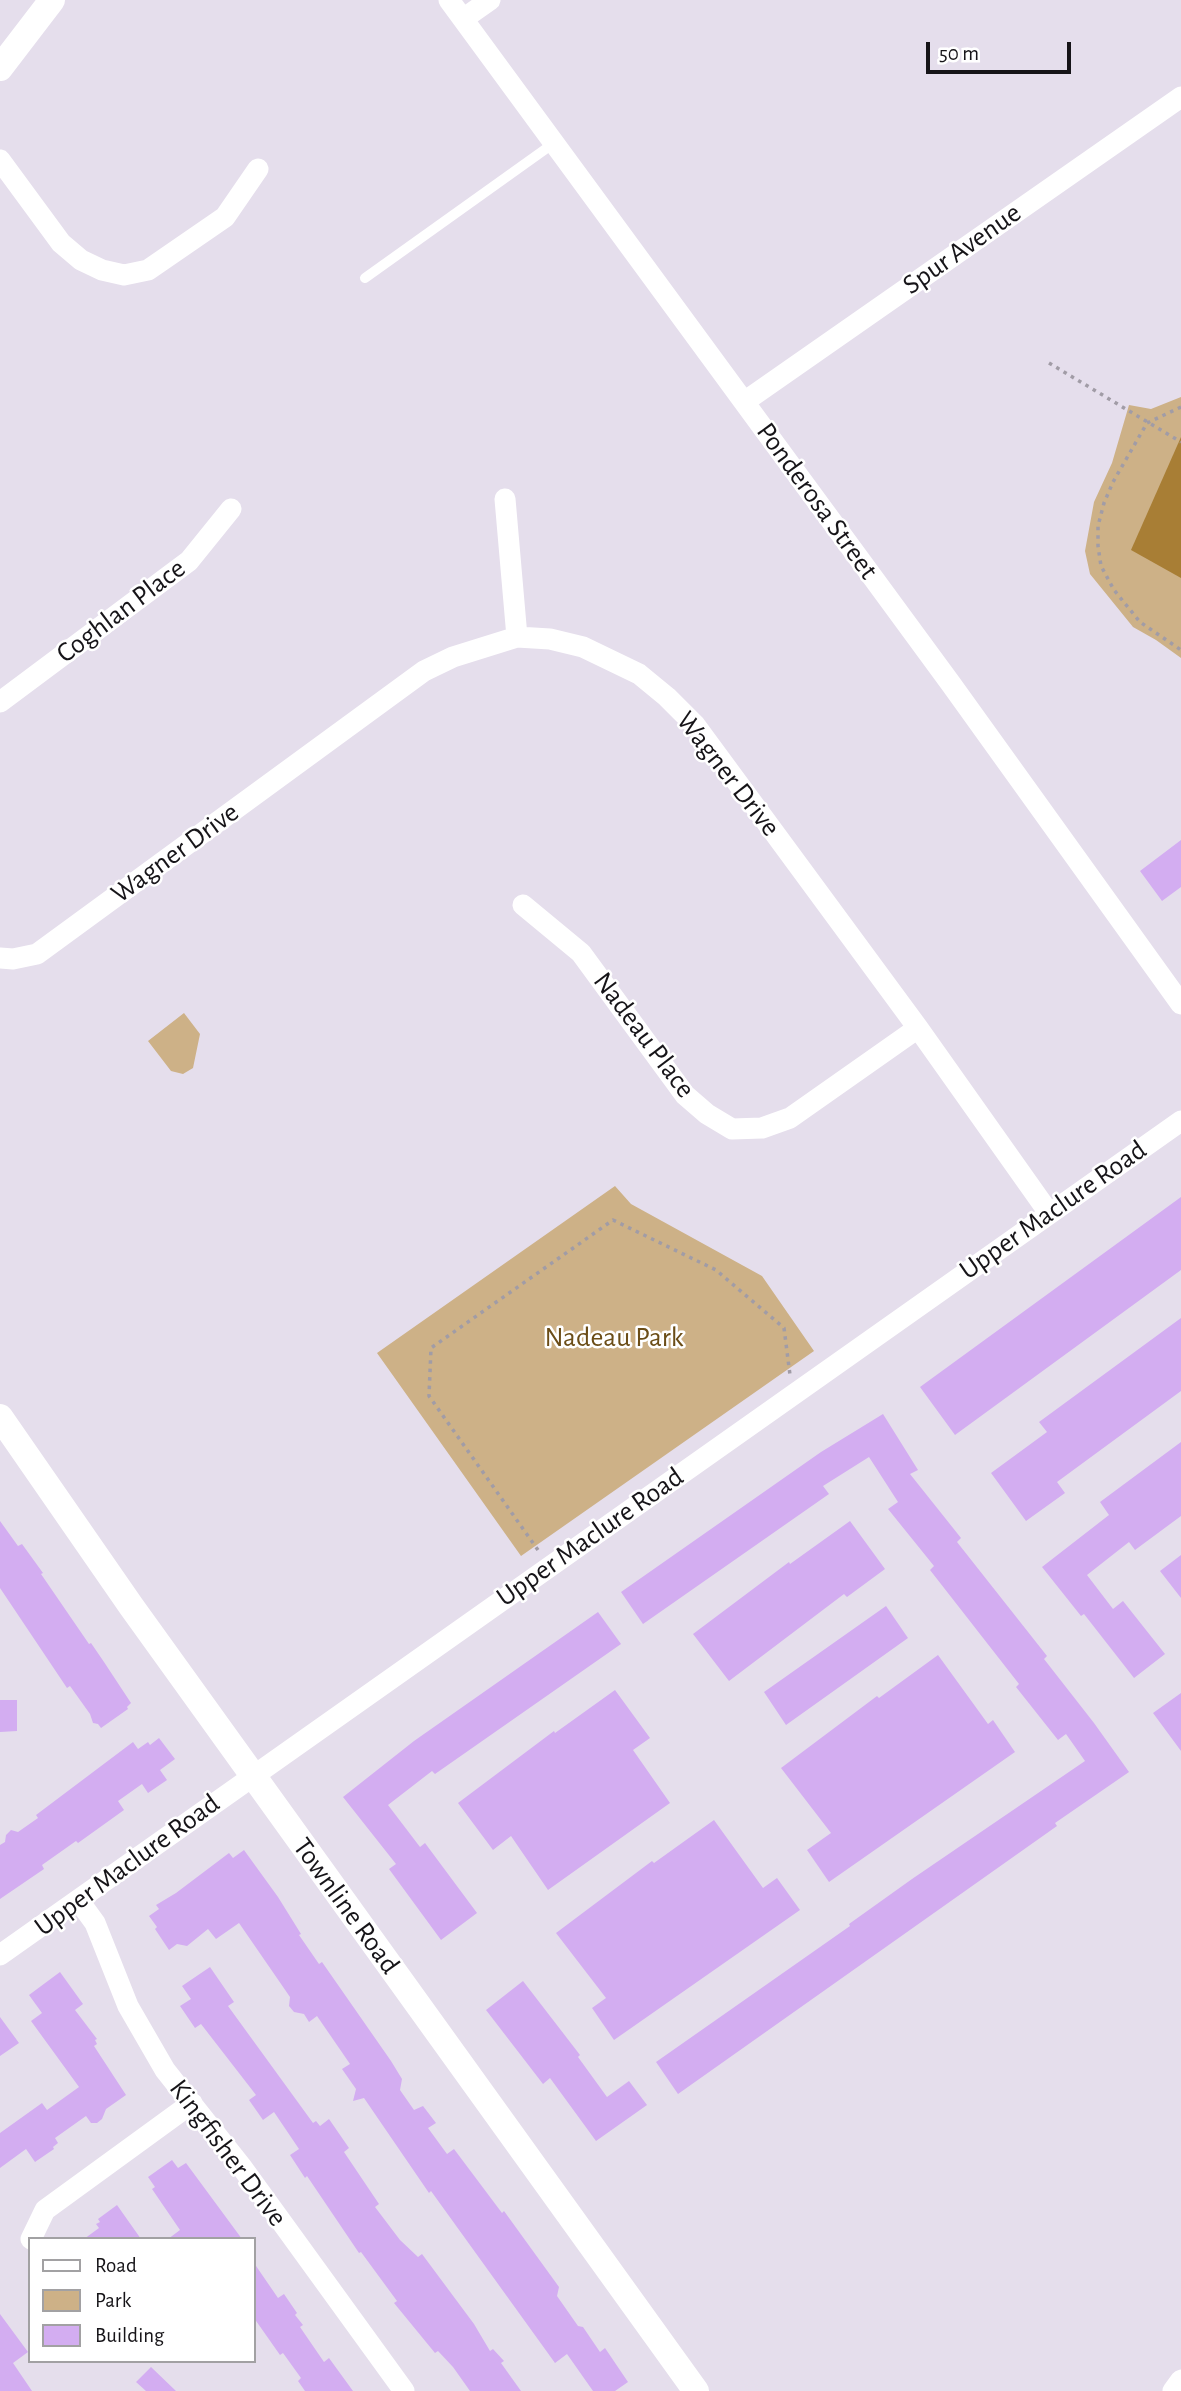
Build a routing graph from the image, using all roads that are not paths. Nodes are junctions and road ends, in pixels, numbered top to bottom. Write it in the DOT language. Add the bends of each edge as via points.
graph roads {
  1 [pos="52,0"];
  2 [pos="449,0"];
  3 [pos="490,0"];
  4 [pos="463,19"];
  5 [pos="0,68"];
  6 [pos="1181,97"];
  7 [pos="554,143"];
  8 [pos="0,159"];
  9 [pos="258,169"];
  10 [pos="365,278"];
  11 [pos="744,402"];
  12 [pos="505,499"];
  13 [pos="231,509"];
  14 [pos="517,637"];
  15 [pos="0,702"];
  16 [pos="523,905"];
  17 [pos="0,958"];
  18 [pos="1181,1004"];
  19 [pos="918,1028"];
  20 [pos="1181,1121"];
  21 [pos="1049,1213"];
  22 [pos="0,1417"];
  23 [pos="252,1776"];
  24 [pos="79,1901"];
  25 [pos="0,1955"];
  26 [pos="192,2103"];
  27 [pos="32,2237"];
  28 [pos="1181,2381"];
  29 [pos="404,2391"];
  30 [pos="696,2391"];
  31 [pos="1173,2391"];
  1 -- 5 [label="street"];
  2 -- 4 [label="street, Ponderosa Street"];
  3 -- 4 [label="street"];
  4 -- 7 [label="street, Ponderosa Street"];
  6 -- 11 [label="street, Spur Avenue"];
  7 -- 10 [label="lane"];
  7 -- 11 [label="street, Ponderosa Street"];
  8 -- 9 [label="street" via="61,243 81,260 124,275 148,270 225,217"];
  11 -- 18 [label="street, Ponderosa Street"];
  12 -- 14 [label="street"];
  13 -- 15 [label="street, Coghlan Place" via="189,561"];
  14 -- 17 [label="street, Wagner Drive" via="424,671 37,954"];
  14 -- 19 [label="street, Wagner Drive" via="583,647 639,674 695,724"];
  16 -- 19 [label="street, Nadeau Place" via="581,953 685,1095 732,1129 761,1128 790,1118"];
  19 -- 21 [label="street, Wagner Drive"];
  20 -- 21 [label="street, Upper Maclure Road"];
  21 -- 23 [label="street, Upper Maclure Road"];
  22 -- 23 [label="street, Townline Road"];
  23 -- 24 [label="street, Upper Maclure Road"];
  23 -- 30 [label="street, Townline Road"];
  24 -- 25 [label="street, Upper Maclure Road"];
  24 -- 26 [label="street, Kingfisher Drive" via="95,1923 143,2036"];
  26 -- 27 [label="street" via="45,2210"];
  26 -- 29 [label="street, Kingfisher Drive"];
  28 -- 31 [label="street"];
}
